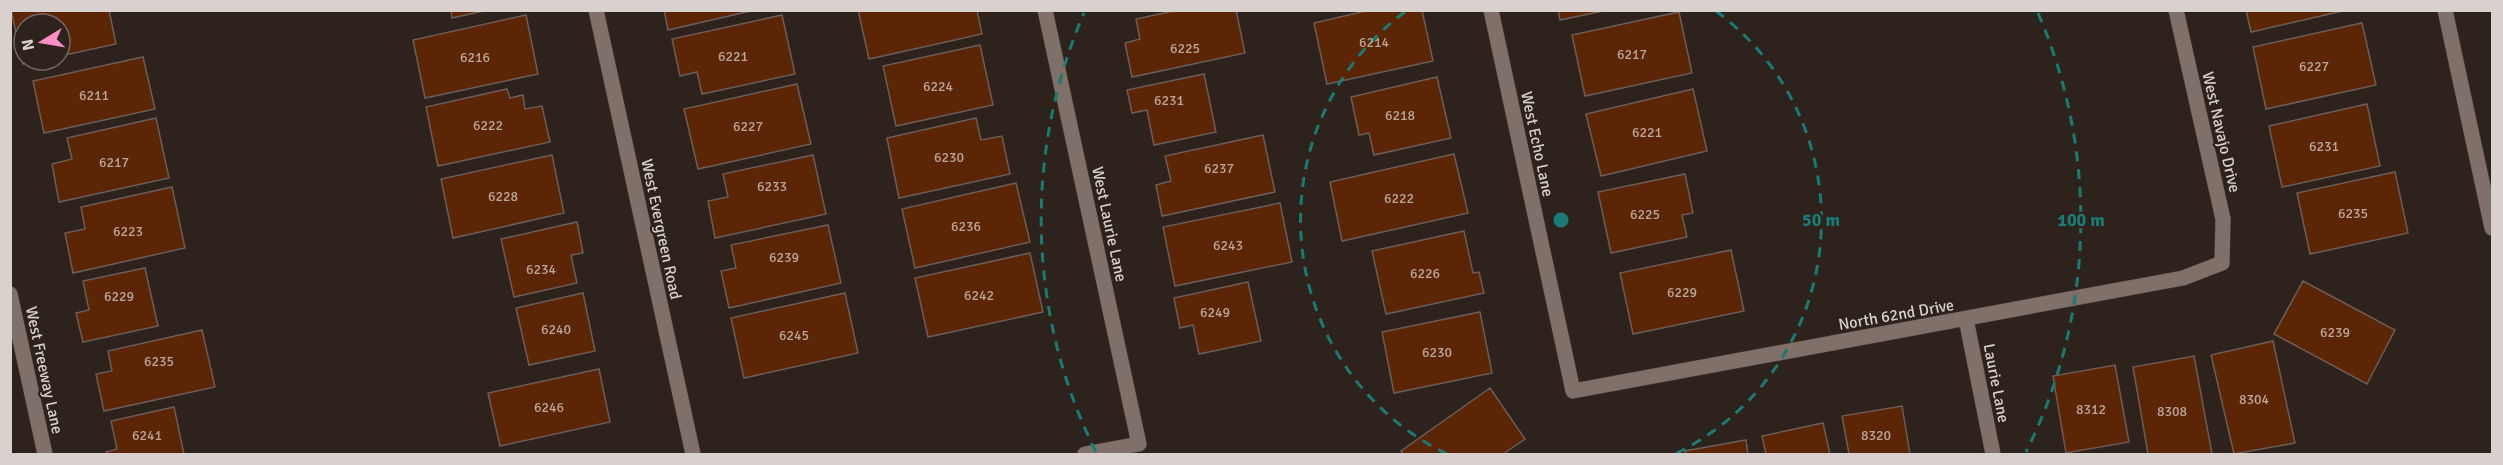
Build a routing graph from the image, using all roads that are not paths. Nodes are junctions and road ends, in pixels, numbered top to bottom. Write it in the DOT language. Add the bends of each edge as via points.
graph roads {
  1 [pos="596,10"];
  2 [pos="1046,10"];
  3 [pos="1491,10"];
  4 [pos="2176,10"];
  5 [pos="2445,10"];
  6 [pos="2493,228"];
  7 [pos="2222,263"];
  8 [pos="10,294"];
  9 [pos="1966,319"];
  10 [pos="1573,391"];
  11 [pos="45,454"];
  12 [pos="693,454"];
  13 [pos="1085,454"];
  14 [pos="1993,454"];
  1 -- 12 [label="street, West Evergreen Road"];
  2 -- 13 [label="street, West Laurie Lane" via="1139,444"];
  3 -- 10 [label="street, West Echo Lane"];
  4 -- 7 [label="street, West Navajo Drive" via="2223,219"];
  5 -- 6 [label="street"];
  7 -- 9 [label="street, North 62nd Drive" via="2183,278"];
  8 -- 11 [label="street, West Freeway Lane"];
  9 -- 10 [label="street, North 62nd Drive"];
  9 -- 14 [label="street, Laurie Lane"];
}
